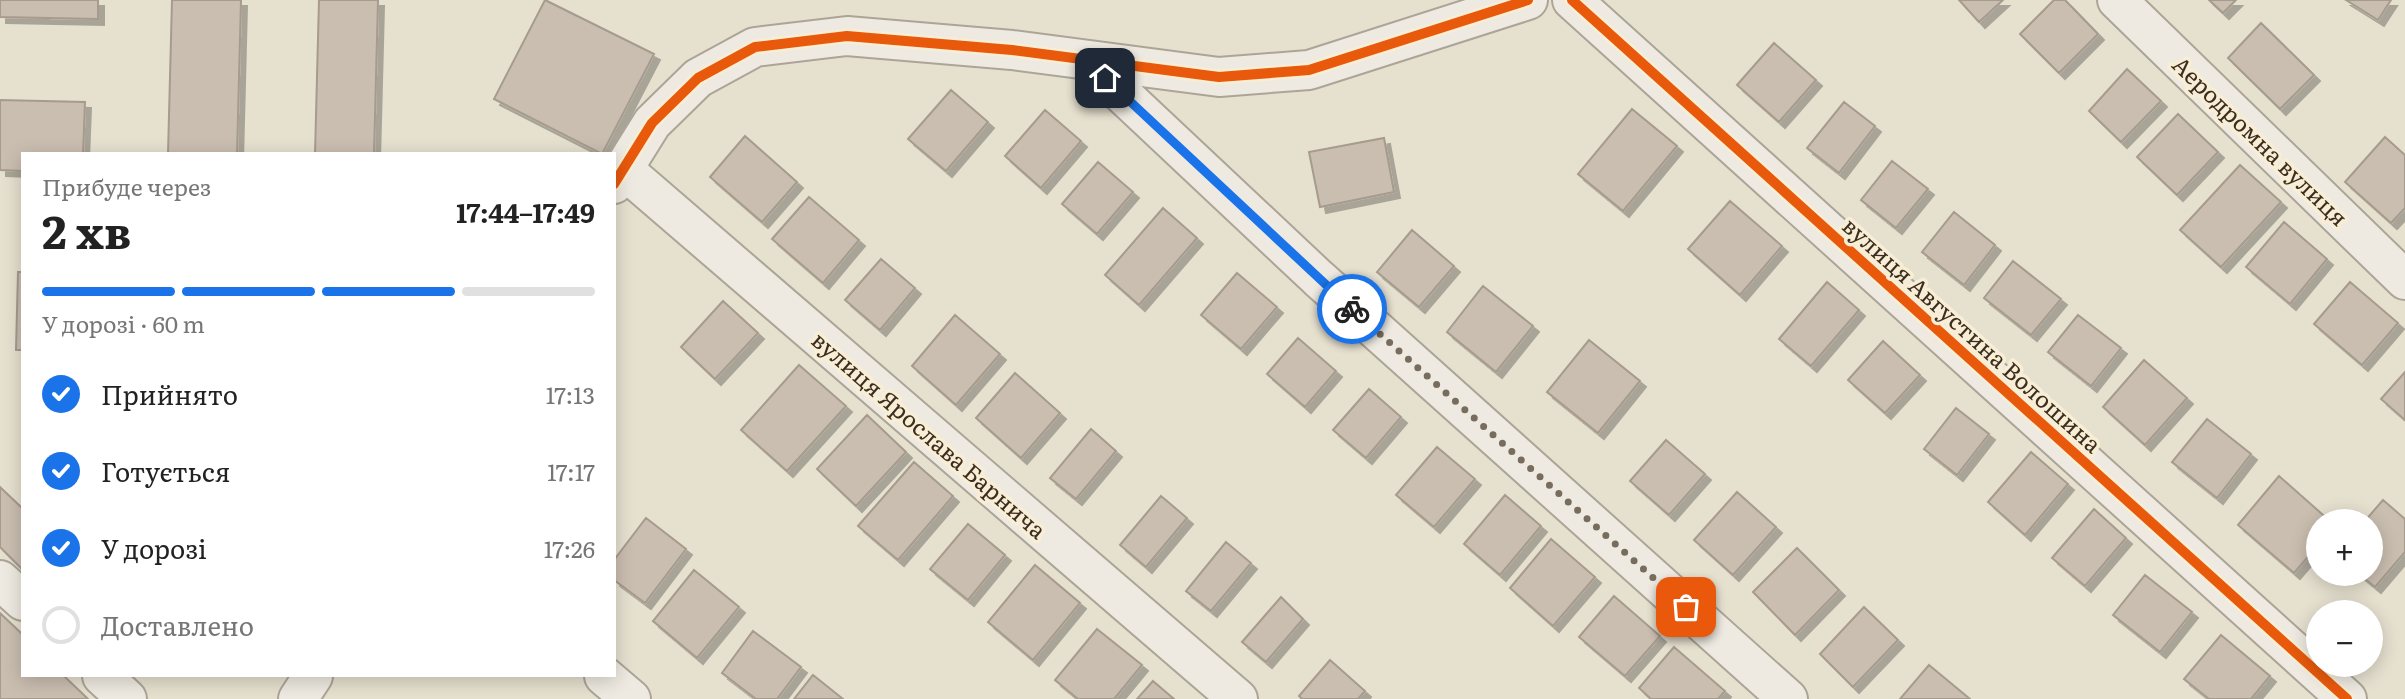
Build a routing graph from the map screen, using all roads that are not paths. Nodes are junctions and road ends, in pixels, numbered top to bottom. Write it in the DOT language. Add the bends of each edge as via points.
graph roads {
  1 [pos="1528,0"];
  2 [pos="1572,0"];
  3 [pos="2117,0"];
  4 [pos="1086,60"];
  5 [pos="619,176"];
  6 [pos="2405,279"];
  7 [pos="0,580"];
  8 [pos="21,599"];
  9 [pos="103,677"];
  10 [pos="312,677"];
  11 [pos="605,677"];
  12 [pos="127,699"];
  13 [pos="298,699"];
  14 [pos="631,699"];
  15 [pos="1237,699"];
  16 [pos="1788,699"];
  17 [pos="2347,699"];
  1 -- 4 [label="street" via="1309,70 1219,76"];
  2 -- 17 [label="street, вулиця Августина Волошина"];
  3 -- 6 [label="street, Аеродромна вулиця"];
  4 -- 5 [label="street" via="847,36 755,47 698,78 652,123"];
  4 -- 16 [label="street" via="1328,287"];
  5 -- 15 [label="street, вулиця Ярослава Барнича"];
  7 -- 8 [label="street"];
  9 -- 12 [label="street"];
  10 -- 13 [label="street"];
  11 -- 14 [label="street"];
}
